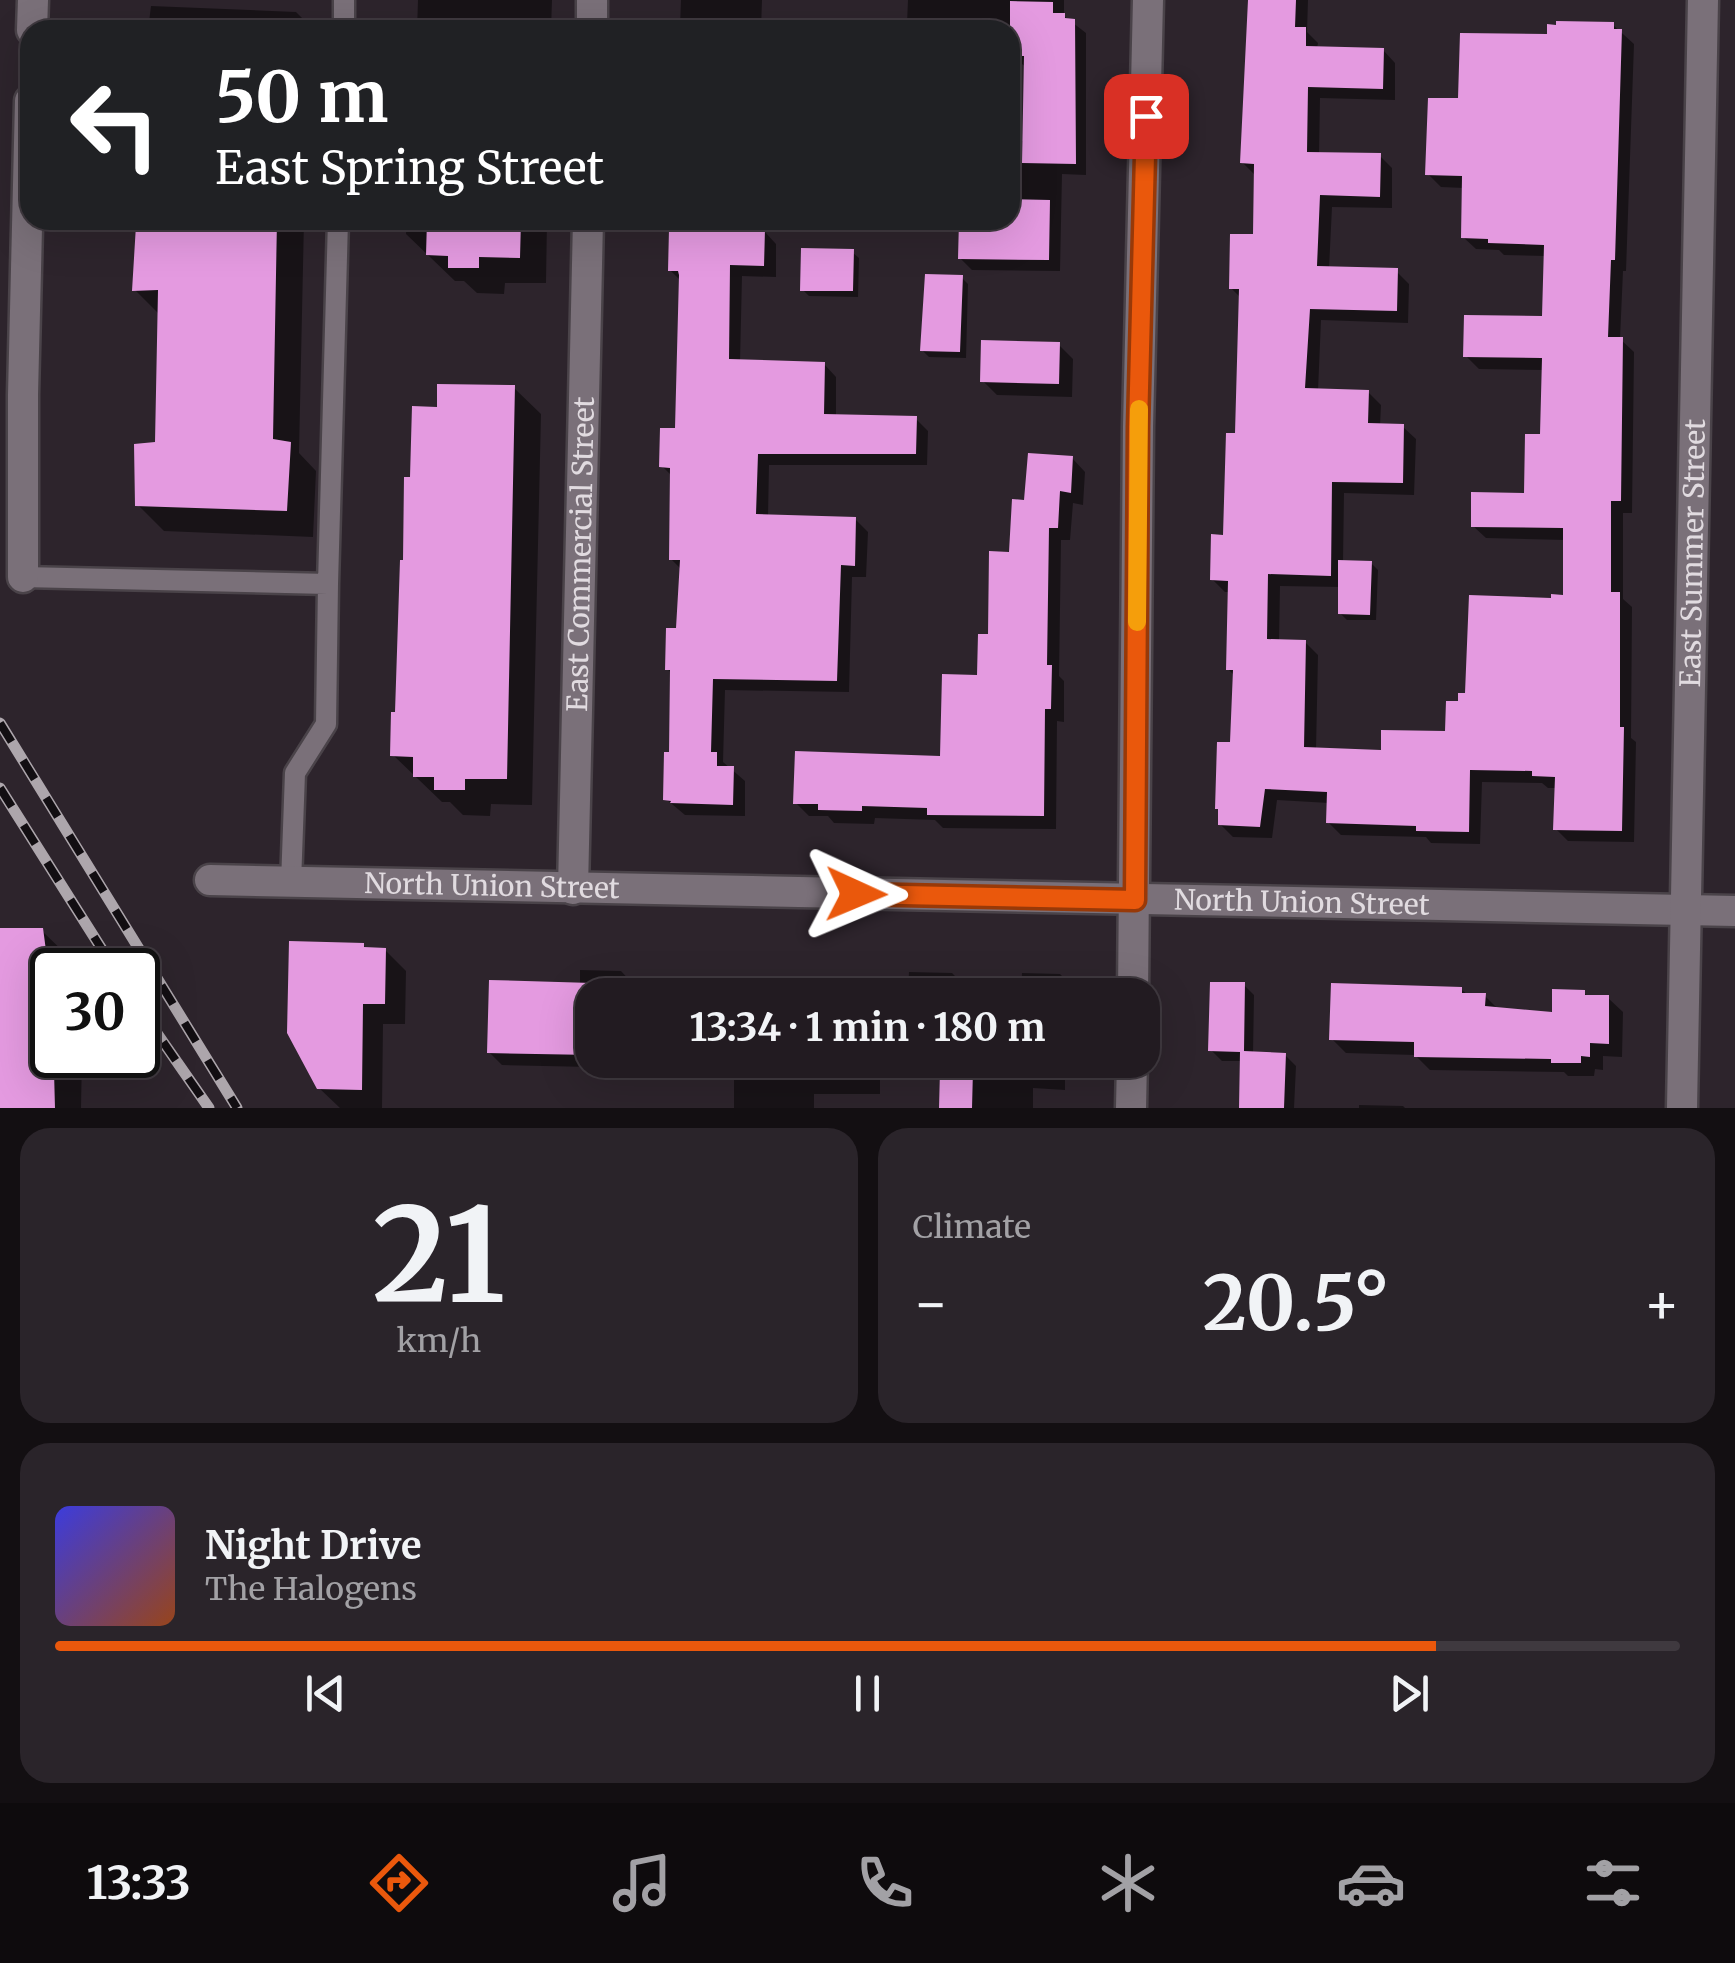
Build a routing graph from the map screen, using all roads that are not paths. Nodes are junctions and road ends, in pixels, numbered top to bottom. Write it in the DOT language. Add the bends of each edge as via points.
graph roads {
  1 [pos="1148,0"];
  2 [pos="1703,0"];
  3 [pos="27,230"];
  4 [pos="338,230"];
  5 [pos="588,230"];
  6 [pos="24,577"];
  7 [pos="328,584"];
  8 [pos="210,880"];
  9 [pos="291,883"];
  10 [pos="573,889"];
  11 [pos="1135,900"];
  12 [pos="1684,910"];
  13 [pos="1735,911"];
  14 [pos="1133,978"];
  15 [pos="1132,1078"];
  16 [pos="1131,1108"];
  17 [pos="1682,1108"];
  1 -- 11 [label="street"];
  2 -- 12 [label="street, East Summer Street"];
  3 -- 6 [label="street"];
  4 -- 7 [label="lane"];
  5 -- 10 [label="street, East Commercial Street"];
  6 -- 7 [label="lane"];
  7 -- 9 [label="lane" via="326,724 294,773"];
  8 -- 9 [label="street, North Union Street"];
  9 -- 10 [label="street, North Union Street"];
  10 -- 11 [label="street, North Union Street"];
  11 -- 12 [label="street, North Union Street"];
  11 -- 14 [label="street"];
  12 -- 13 [label="street, North Union Street"];
  12 -- 17 [label="street, East Summer Street"];
  15 -- 16 [label="street"];
}
